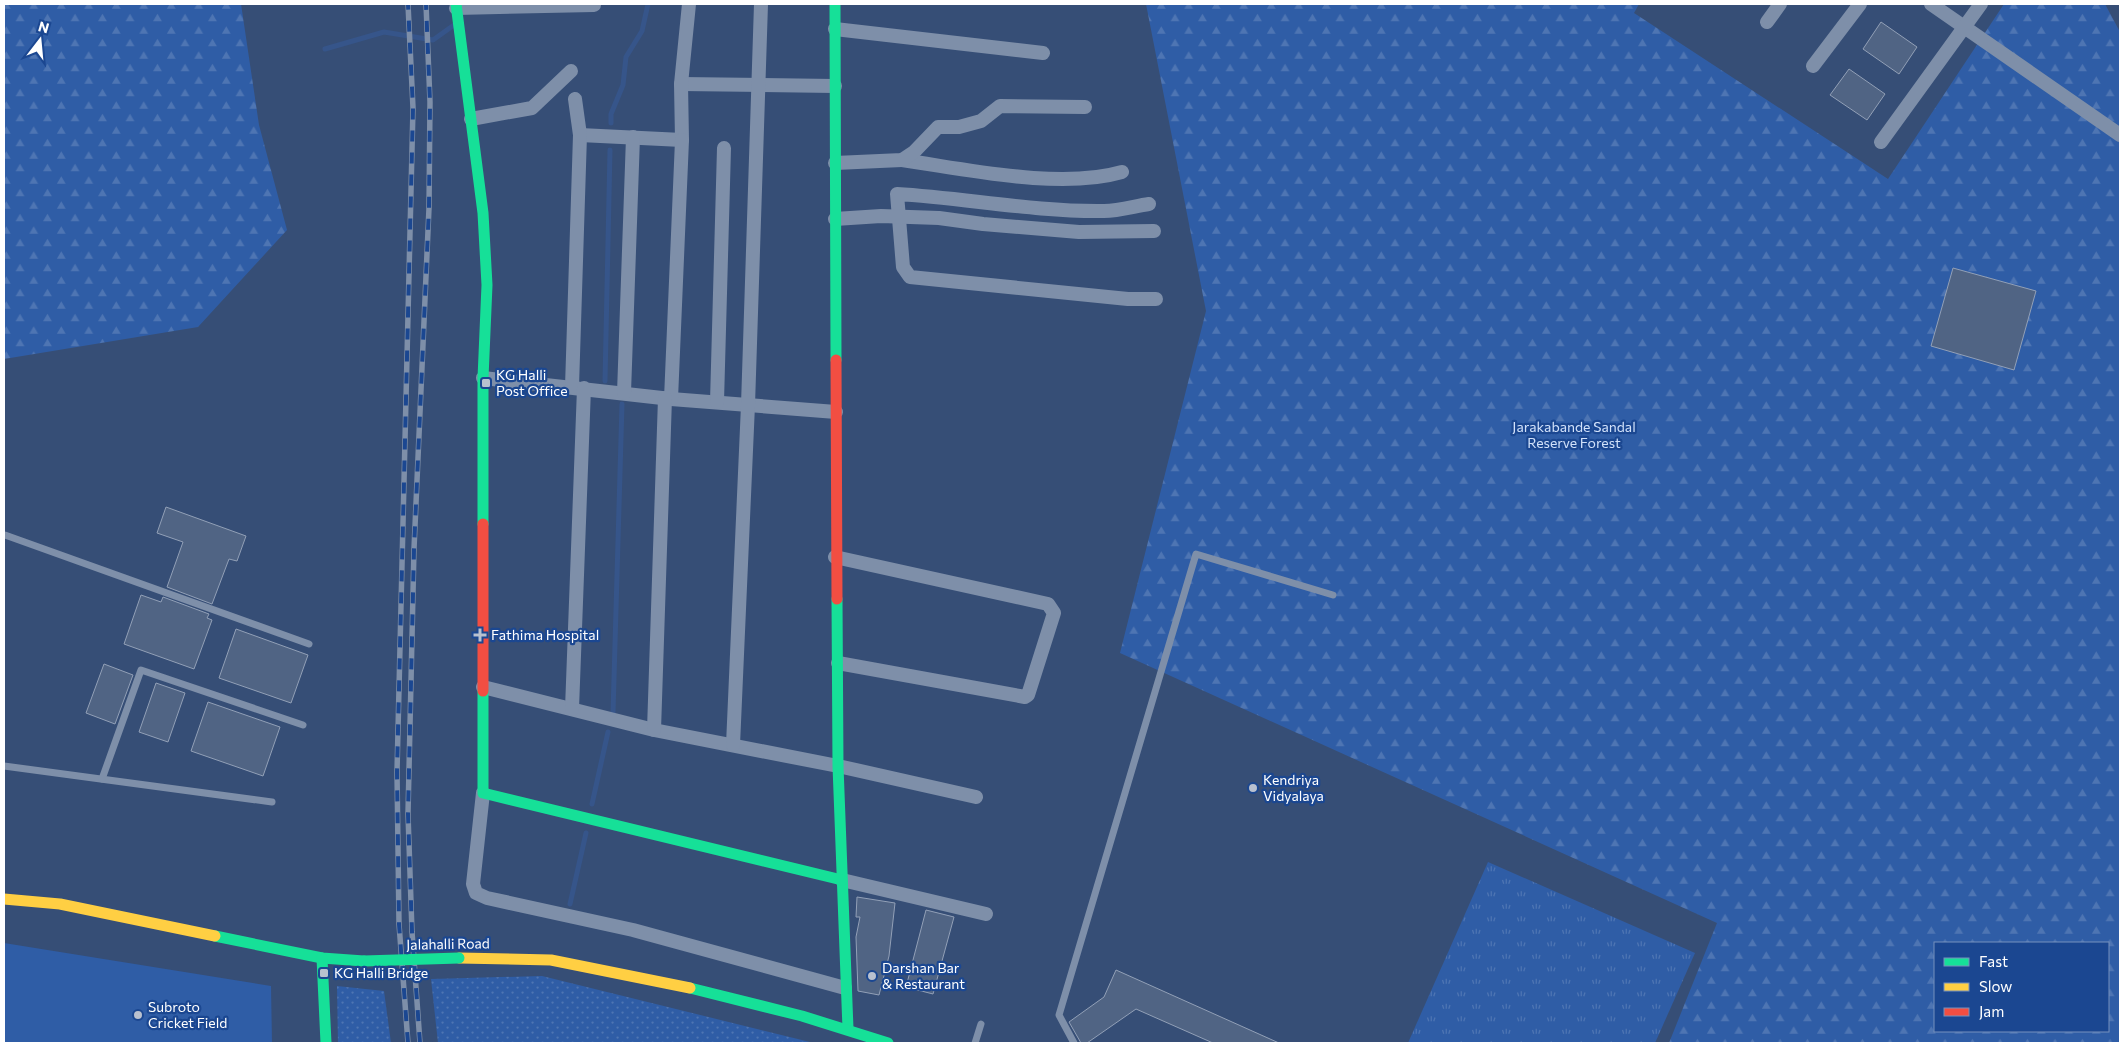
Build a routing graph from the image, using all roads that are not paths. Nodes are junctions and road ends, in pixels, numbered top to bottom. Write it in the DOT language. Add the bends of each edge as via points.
graph roads {
  1 [pos="689,4"];
  2 [pos="761,4"];
  3 [pos="835,4"];
  4 [pos="1780,4"];
  5 [pos="1860,4"];
  6 [pos="1930,4"];
  7 [pos="1981,4"];
  8 [pos="594,5"];
  9 [pos="456,6"];
  10 [pos="1767,22"];
  11 [pos="1964,27"];
  12 [pos="835,29"];
  13 [pos="1044,53"];
  14 [pos="1813,66"];
  15 [pos="571,71"];
  16 [pos="681,84"];
  17 [pos="756,85"];
  18 [pos="835,86"];
  19 [pos="575,99"];
  20 [pos="1085,107"];
  21 [pos="471,119"];
  22 [pos="580,135"];
  23 [pos="2120,135"];
  24 [pos="633,138"];
  25 [pos="682,140"];
  26 [pos="1881,142"];
  27 [pos="724,148"];
  28 [pos="902,160"];
  29 [pos="835,163"];
  30 [pos="1122,172"];
  31 [pos="1150,204"];
  32 [pos="897,217"];
  33 [pos="835,219"];
  34 [pos="1154,230"];
  35 [pos="1156,299"];
  36 [pos="483,378"];
  37 [pos="578,388"];
  38 [pos="624,392"];
  39 [pos="668,398"];
  40 [pos="717,402"];
  41 [pos="748,405"];
  42 [pos="836,412"];
  43 [pos="4,536"];
  44 [pos="835,557"];
  45 [pos="1332,595"];
  46 [pos="309,644"];
  47 [pos="838,663"];
  48 [pos="483,687"];
  49 [pos="572,710"];
  50 [pos="303,725"];
  51 [pos="654,730"];
  52 [pos="733,745"];
  53 [pos="4,766"];
  54 [pos="838,766"];
  55 [pos="102,779"];
  56 [pos="483,793"];
  57 [pos="976,797"];
  58 [pos="272,802"];
  59 [pos="842,880"];
  60 [pos="4,900"];
  61 [pos="986,914"];
  62 [pos="322,958"];
  63 [pos="845,988"];
  64 [pos="982,1024"];
  65 [pos="848,1029"];
  66 [pos="326,1043"];
  67 [pos="888,1043"];
  68 [pos="974,1043"];
  69 [pos="1074,1043"];
  1 -- 16 [label="street"];
  2 -- 17 [label="street"];
  3 -- 12 [label="main road"];
  4 -- 10 [label="street"];
  5 -- 14 [label="street"];
  6 -- 11 [label="street"];
  7 -- 11 [label="street"];
  8 -- 9 [label="street"];
  9 -- 21 [label="main road"];
  11 -- 23 [label="street"];
  11 -- 26 [label="street"];
  12 -- 13 [label="street"];
  12 -- 18 [label="main road"];
  15 -- 21 [label="street" via="532,108"];
  16 -- 17 [label="street"];
  16 -- 25 [label="street"];
  17 -- 18 [label="street"];
  17 -- 41 [label="street"];
  18 -- 29 [label="main road"];
  19 -- 22 [label="street"];
  20 -- 28 [label="street" via="1000,106 981,121 959,127 938,127"];
  21 -- 36 [label="main road" via="483,213 487,284"];
  22 -- 24 [label="street"];
  22 -- 37 [label="street"];
  24 -- 25 [label="street"];
  24 -- 38 [label="street"];
  25 -- 39 [label="street"];
  27 -- 40 [label="street"];
  28 -- 29 [label="street"];
  28 -- 30 [label="street" via="1050,179 1104,177"];
  29 -- 33 [label="main road"];
  31 -- 32 [label="street" via="1106,211 1040,209 897,194"];
  32 -- 33 [label="street"];
  32 -- 34 [label="street" via="1079,232"];
  32 -- 35 [label="street" via="903,267 910,277"];
  33 -- 42 [label="main road"];
  36 -- 37 [label="street"];
  36 -- 48 [label="main road"];
  37 -- 38 [label="street"];
  37 -- 49 [label="street"];
  38 -- 39 [label="street"];
  39 -- 40 [label="street"];
  39 -- 51 [label="street"];
  40 -- 41 [label="street"];
  41 -- 42 [label="street"];
  41 -- 52 [label="street"];
  42 -- 44 [label="main road"];
  43 -- 46 [label="lane"];
  44 -- 47 [label="main road"];
  44 -- 47 [label="street" via="1048,604 1054,613 1025,697"];
  45 -- 69 [label="lane" via="1196,554 1059,1015"];
  47 -- 54 [label="main road"];
  48 -- 49 [label="street"];
  48 -- 56 [label="main road"];
  49 -- 51 [label="street"];
  50 -- 55 [label="lane" via="141,670"];
  51 -- 52 [label="street"];
  52 -- 54 [label="street"];
  53 -- 55 [label="lane"];
  54 -- 57 [label="street"];
  54 -- 59 [label="main road"];
  55 -- 58 [label="lane"];
  56 -- 59 [label="main road"];
  56 -- 63 [label="street" via="473,884 476,893 633,930"];
  59 -- 61 [label="street"];
  59 -- 63 [label="main road"];
  60 -- 62 [label="main road, Jalahalli Road" via="60,904"];
  62 -- 65 [label="main road, Jalahalli Road, bridge" via="364,961 551,960 666,982"];
  62 -- 66 [label="main road"];
  63 -- 65 [label="main road"];
  64 -- 68 [label="lane"];
  65 -- 67 [label="main road, Jalahalli Road"];
}
